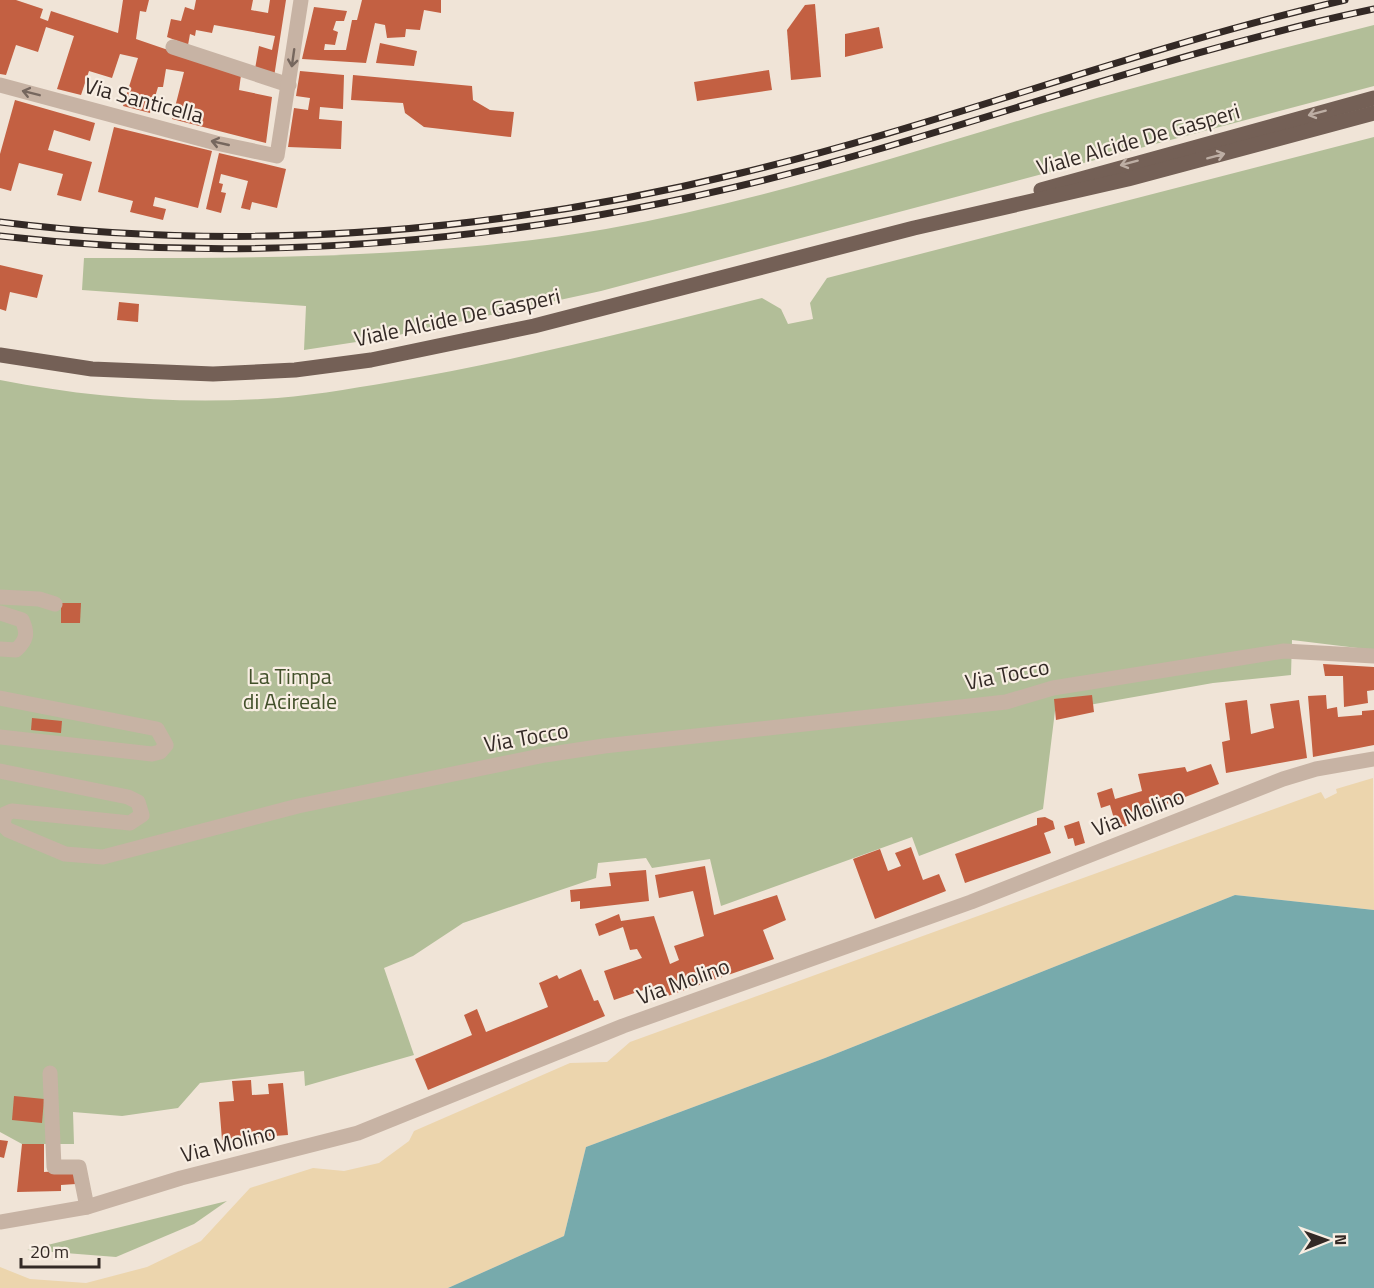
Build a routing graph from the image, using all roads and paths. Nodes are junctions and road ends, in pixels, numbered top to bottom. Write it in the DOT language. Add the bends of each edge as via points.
graph roads {
  1 [pos="301,0"];
  2 [pos="173,47"];
  3 [pos="0,85"];
  4 [pos="289,85"];
  5 [pos="1374,98"];
  6 [pos="1374,113"];
  7 [pos="914,228"];
  8 [pos="0,355"];
  9 [pos="0,597"];
  10 [pos="55,604"];
  11 [pos="0,613"];
  12 [pos="0,649"];
  13 [pos="1374,656"];
  14 [pos="0,698"];
  15 [pos="0,737"];
  16 [pos="1374,759"];
  17 [pos="0,771"];
  18 [pos="50,1073"];
  19 [pos="87,1207"];
  20 [pos="0,1222"];
  1 -- 4 [label="street, one-way"];
  2 -- 4 [label="street"];
  4 -- 3 [label="street, Via Santicella, one-way" via="277,156"];
  5 -- 7 [label="main road, Viale Alcide De Gasperi, one-way" via="1124,165"];
  7 -- 6 [label="main road, Viale Alcide De Gasperi, one-way" via="1128,179"];
  7 -- 8 [label="main road, Viale Alcide De Gasperi" via="534,326 371,360 295,370 213,374 92,369"];
  9 -- 10 [label="street"];
  11 -- 12 [label="street" via="22,620 27,631 24,643 16,650"];
  13 -- 17 [label="street, Via Tocco" via="1284,651 1053,688 1006,702 604,746 332,799 103,857 65,854 8,830 2,819 12,811 130,823 141,815 138,802"];
  14 -- 15 [label="street" via="157,729 166,745 152,754"];
  16 -- 19 [label="street, Via Molino" via="1283,779 971,902 623,1026 358,1133 181,1178"];
  18 -- 19 [label="street" via="54,1167 79,1167"];
  19 -- 20 [label="street, Via Molino"];
}
